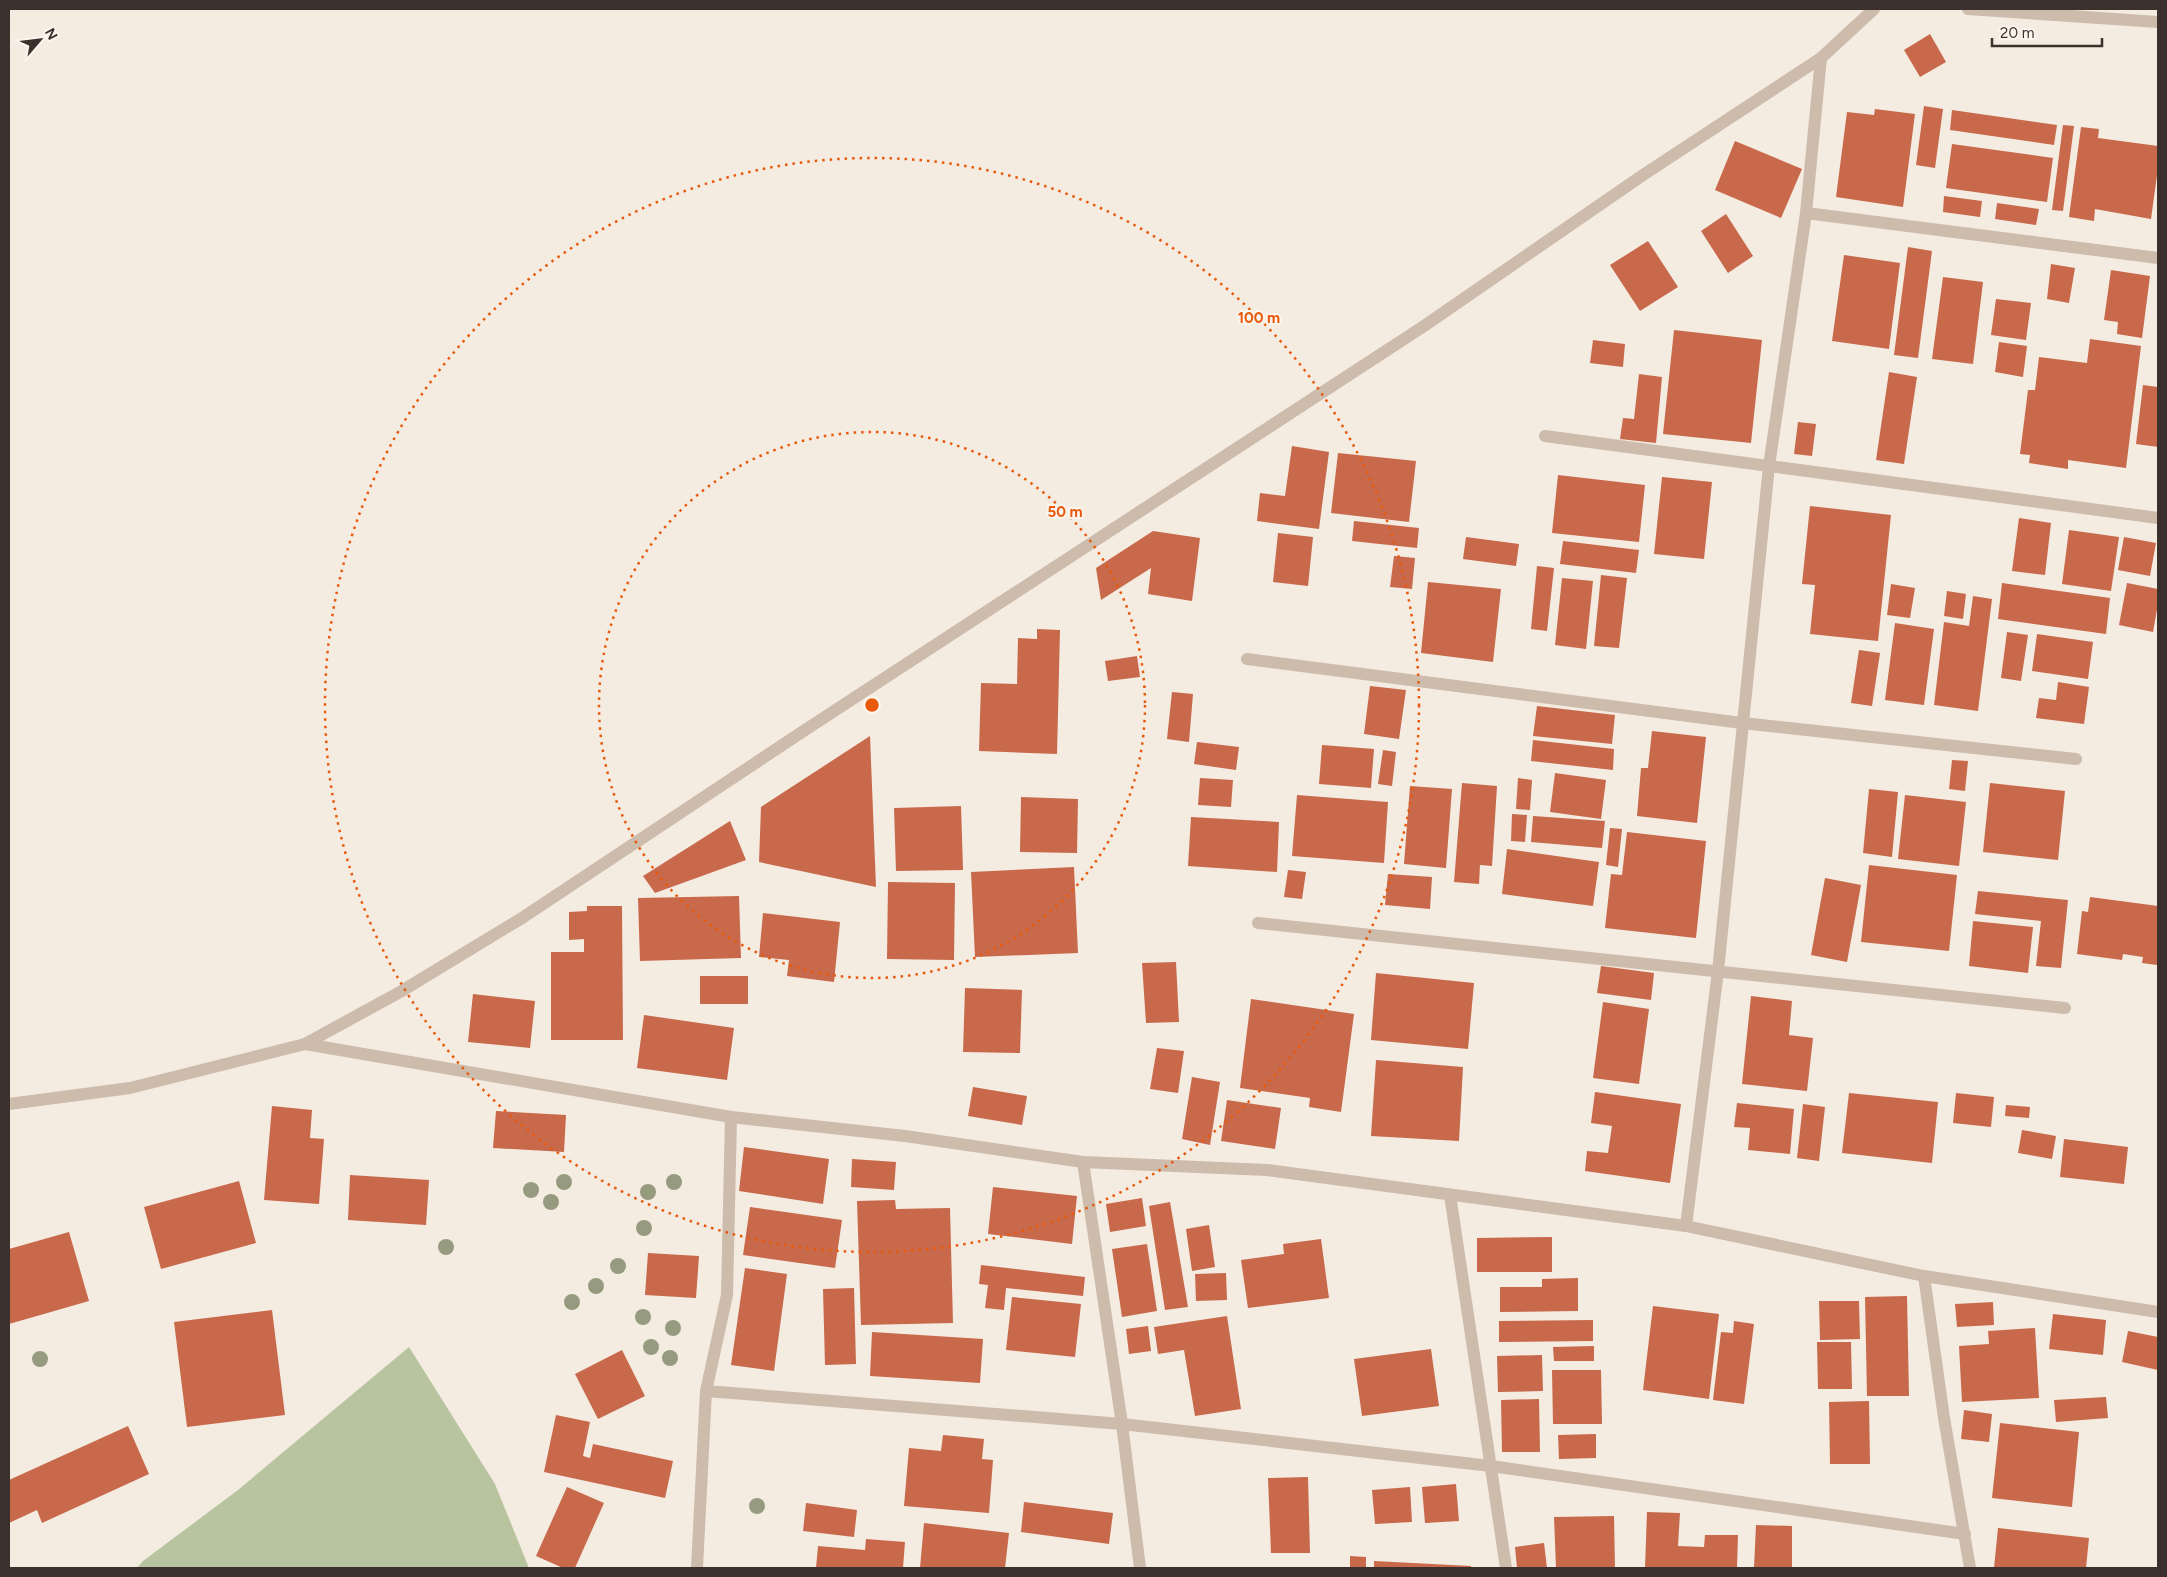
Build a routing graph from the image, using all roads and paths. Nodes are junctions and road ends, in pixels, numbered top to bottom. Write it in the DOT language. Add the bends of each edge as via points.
graph roads {
  1 [pos="1874,9"];
  2 [pos="1968,9"];
  3 [pos="2158,22"];
  4 [pos="1820,58"];
  5 [pos="1806,213"];
  6 [pos="2158,258"];
  7 [pos="1545,436"];
  8 [pos="1769,466"];
  9 [pos="2158,518"];
  10 [pos="1247,659"];
  11 [pos="1742,723"];
  12 [pos="2076,759"];
  13 [pos="1258,923"];
  14 [pos="1718,971"];
  15 [pos="2065,1008"];
  16 [pos="305,1044"];
  17 [pos="9,1104"];
  18 [pos="731,1117"];
  19 [pos="1083,1162"];
  20 [pos="1450,1195"];
  21 [pos="1686,1226"];
  22 [pos="1924,1276"];
  23 [pos="2158,1312"];
  24 [pos="706,1391"];
  25 [pos="1122,1424"];
  26 [pos="1491,1466"];
  27 [pos="1965,1534"];
  28 [pos="697,1568"];
  29 [pos="1140,1568"];
  30 [pos="1506,1568"];
  31 [pos="1970,1568"];
  1 -- 4 [label="street"];
  2 -- 3 [label="street"];
  4 -- 5 [label="street"];
  4 -- 16 [label="street" via="1424,326 522,918 400,992"];
  5 -- 6 [label="street"];
  5 -- 8 [label="street"];
  7 -- 8 [label="street"];
  8 -- 9 [label="street"];
  8 -- 11 [label="street"];
  10 -- 11 [label="street"];
  11 -- 12 [label="street"];
  11 -- 14 [label="street"];
  13 -- 14 [label="street"];
  14 -- 15 [label="street"];
  14 -- 21 [label="street"];
  16 -- 17 [label="street" via="130,1088"];
  16 -- 18 [label="street"];
  18 -- 19 [label="street" via="906,1136"];
  18 -- 24 [label="street" via="727,1295"];
  19 -- 20 [label="street" via="1267,1170"];
  19 -- 25 [label="street"];
  20 -- 21 [label="street"];
  20 -- 26 [label="street"];
  21 -- 22 [label="street"];
  22 -- 23 [label="street"];
  22 -- 27 [label="street" via="1944,1418"];
  24 -- 25 [label="street"];
  24 -- 28 [label="street"];
  25 -- 26 [label="street"];
  25 -- 29 [label="street"];
  26 -- 27 [label="street"];
  26 -- 30 [label="street"];
  27 -- 31 [label="street"];
}
